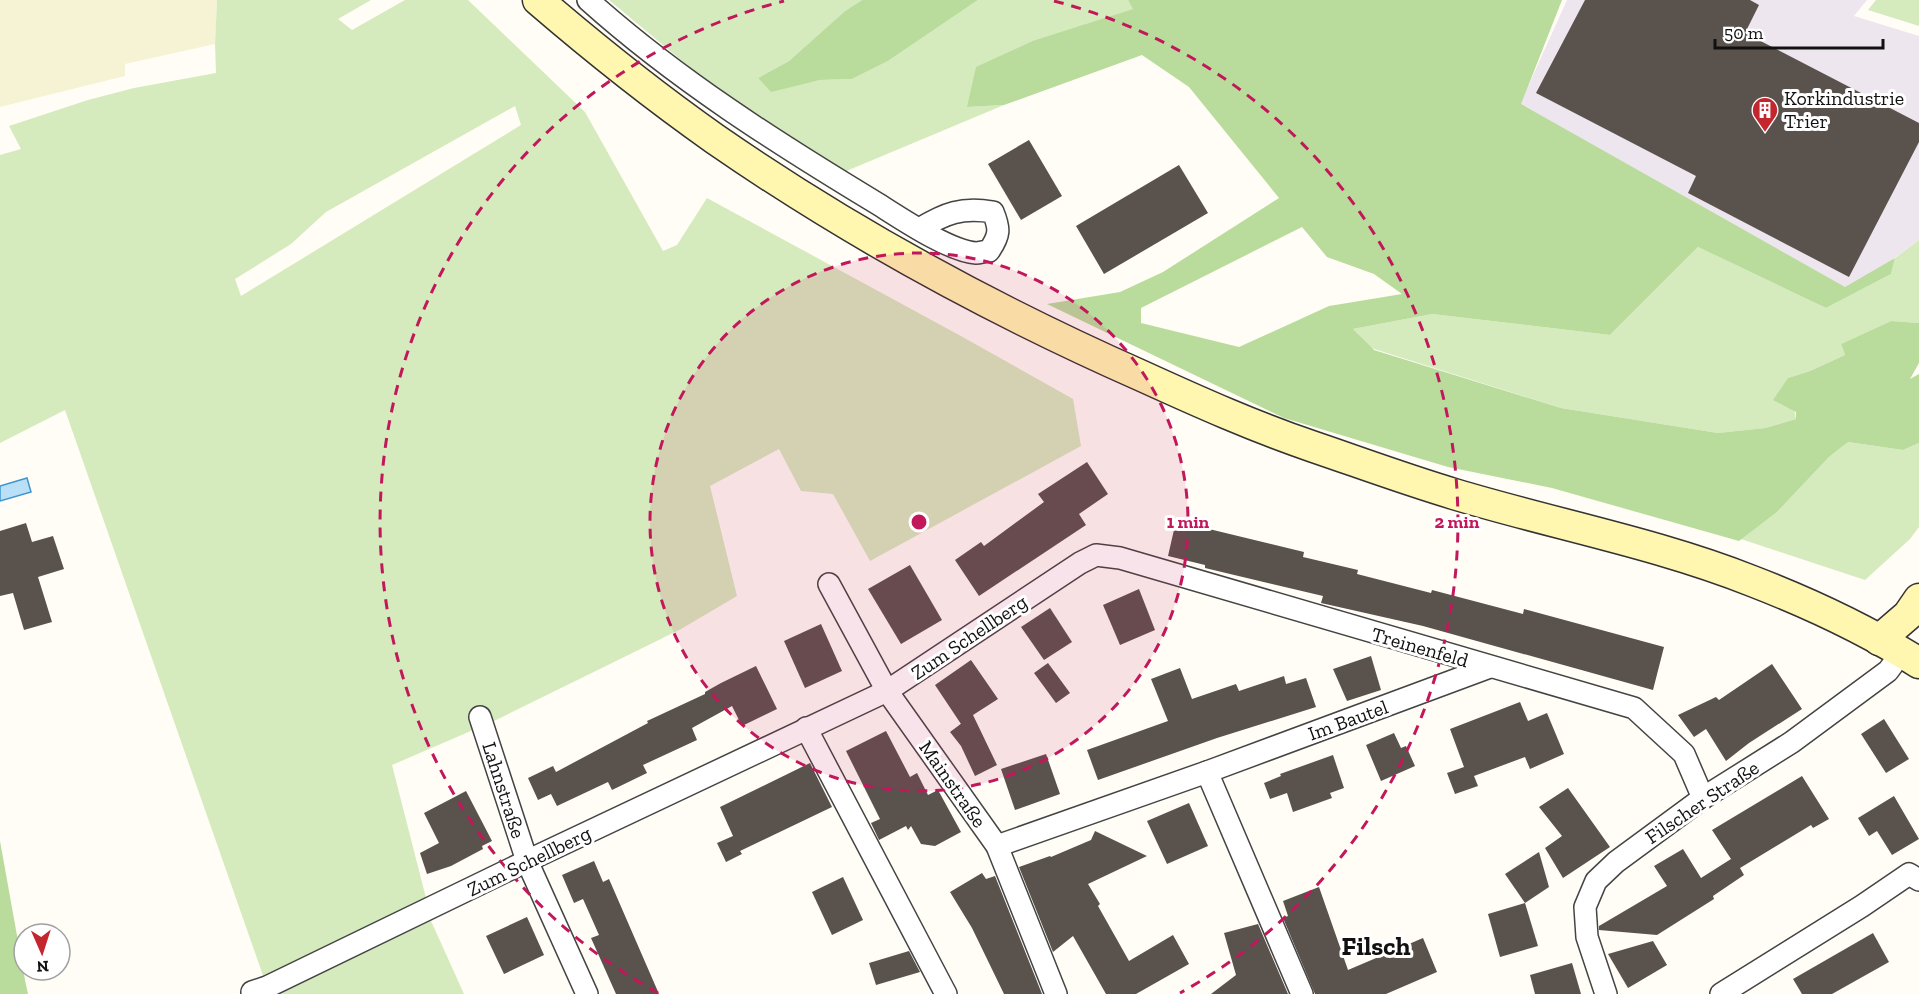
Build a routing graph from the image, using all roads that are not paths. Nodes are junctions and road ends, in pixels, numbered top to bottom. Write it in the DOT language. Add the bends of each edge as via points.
graph roads {
  1 [pos="538,0"];
  2 [pos="588,0"];
  3 [pos="918,229"];
  4 [pos="1096,555"];
  5 [pos="829,584"];
  6 [pos="1913,607"];
  7 [pos="1905,649"];
  8 [pos="1490,668"];
  9 [pos="887,691"];
  10 [pos="480,717"];
  11 [pos="806,728"];
  12 [pos="1207,772"];
  13 [pos="1703,798"];
  14 [pos="997,846"];
  15 [pos="527,861"];
  16 [pos="1919,880"];
  17 [pos="252,992"];
  18 [pos="587,994"];
  19 [pos="946,994"];
  20 [pos="1056,994"];
  21 [pos="1302,994"];
  22 [pos="1606,994"];
  23 [pos="1721,994"];
  1 -- 7 [label="main road" via="599,52 715,139 800,195 1057,339 1307,445 1455,494 1742,577"];
  2 -- 3 [label="street" via="710,96"];
  4 -- 8 [label="street, Treinenfeld" via="1120,558"];
  4 -- 9 [label="street, Zum Schellberg"];
  5 -- 9 [label="street, Mainstraße"];
  6 -- 7 [label="main road"];
  7 -- 13 [label="street, Filscher Straße" via="1888,671 1792,742"];
  8 -- 12 [label="street, Im Bautel"];
  8 -- 13 [label="street, Treinenfeld" via="1634,708 1684,754"];
  9 -- 11 [label="street, Zum Schellberg"];
  9 -- 14 [label="street, Mainstraße"];
  10 -- 15 [label="street, Lahnstraße"];
  11 -- 15 [label="street, Zum Schellberg"];
  11 -- 19 [label="street"];
  12 -- 14 [label="street, Im Bautel"];
  12 -- 21 [label="street"];
  13 -- 22 [label="street, Filscher Straße" via="1596,881 1585,907 1587,937"];
  14 -- 20 [label="street, Mainstraße"];
  15 -- 17 [label="street, Zum Schellberg"];
  15 -- 18 [label="street, Lahnstraße"];
  16 -- 23 [label="street" via="1909,873"];
}
